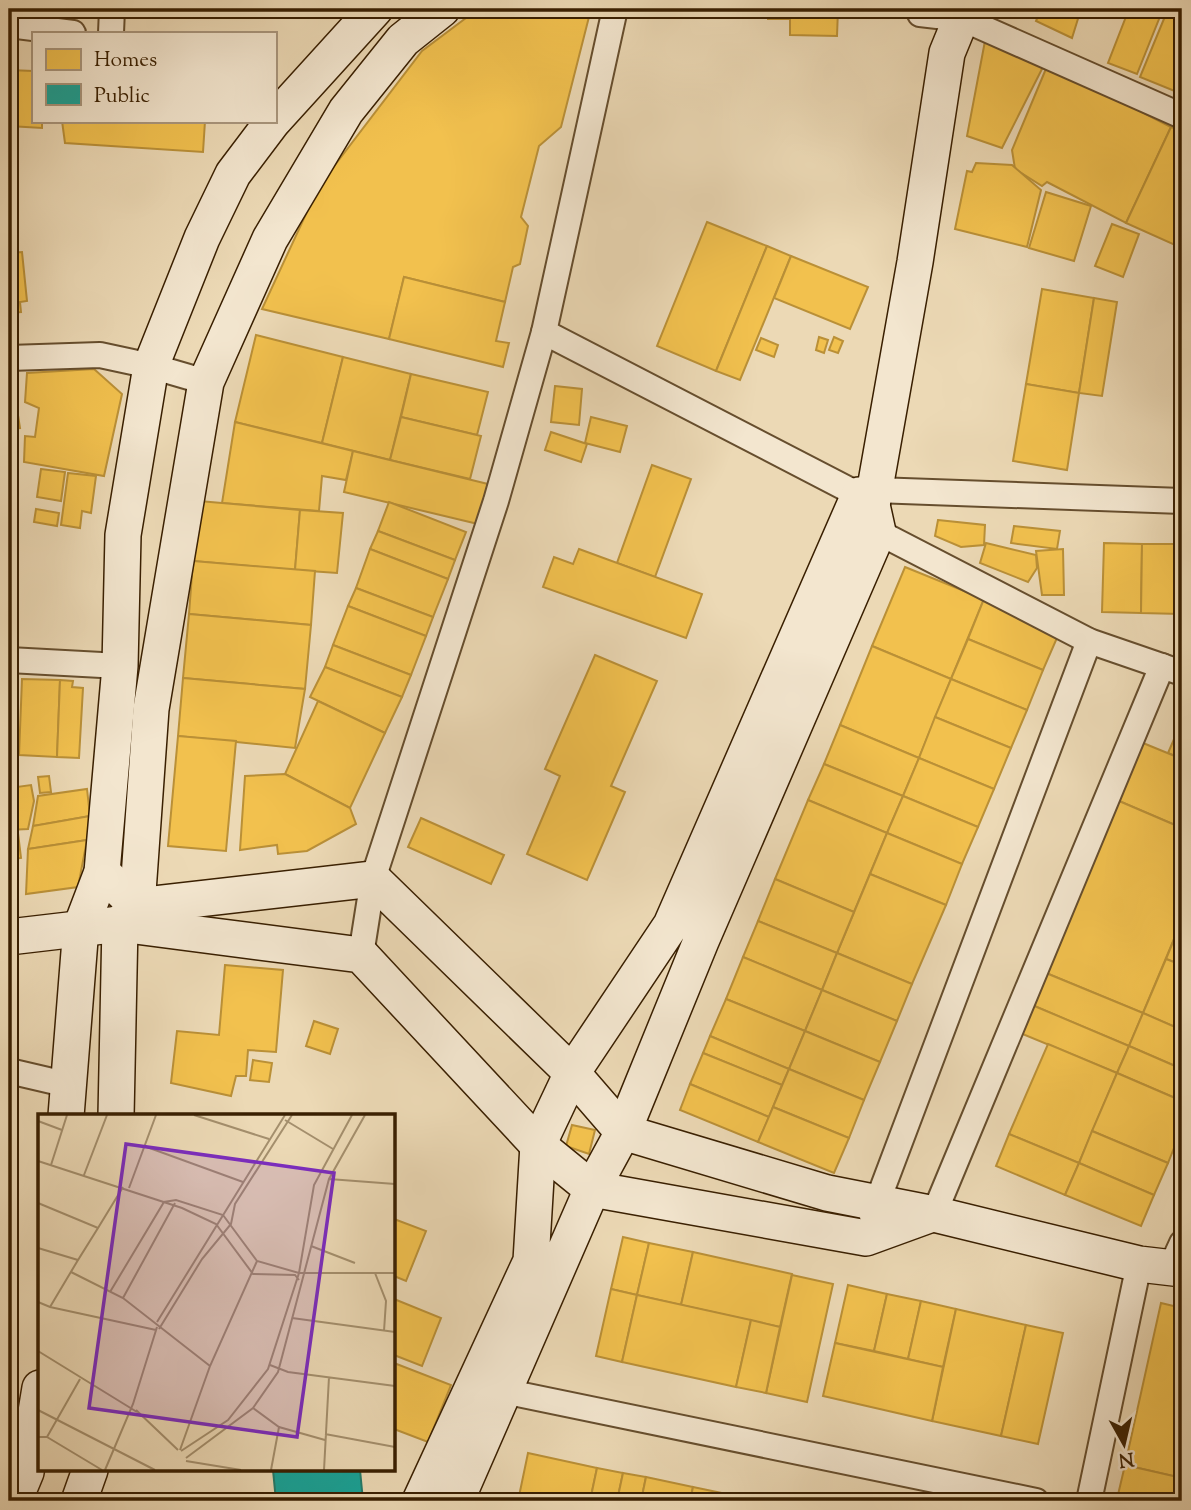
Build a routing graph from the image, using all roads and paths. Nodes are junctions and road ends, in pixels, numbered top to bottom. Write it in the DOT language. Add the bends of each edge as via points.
graph roads {
  1 [pos="112,9"];
  2 [pos="375,9"];
  3 [pos="442,9"];
  4 [pos="615,9"];
  5 [pos="915,11"];
  6 [pos="964,14"];
  7 [pos="9,25"];
  8 [pos="65,32"];
  9 [pos="111,32"];
  10 [pos="947,53"];
  11 [pos="276,116"];
  12 [pos="1182,116"];
  13 [pos="270,122"];
  14 [pos="544,332"];
  15 [pos="9,358"];
  16 [pos="151,366"];
  17 [pos="206,382"];
  18 [pos="1182,501"];
  19 [pos="871,505"];
  20 [pos="1089,641"];
  21 [pos="9,660"];
  22 [pos="120,666"];
  23 [pos="1172,669"];
  24 [pos="102,872"];
  25 [pos="373,879"];
  26 [pos="128,915"];
  27 [pos="81,927"];
  28 [pos="9,937"];
  29 [pos="361,955"];
  30 [pos="9,1071"];
  31 [pos="572,1073"];
  32 [pos="68,1100"];
  33 [pos="116,1114"];
  34 [pos="623,1132"];
  35 [pos="538,1145"];
  36 [pos="592,1189"];
  37 [pos="876,1203"];
  38 [pos="934,1214"];
  39 [pos="866,1238"];
  40 [pos="1169,1261"];
  41 [pos="503,1391"];
  42 [pos="38,1396"];
  43 [pos="89,1472"];
  44 [pos="16,1482"];
  45 [pos="79,1501"];
  46 [pos="420,1501"];
  47 [pos="456,1501"];
  48 [pos="1036,1501"];
  49 [pos="1089,1501"];
  1 -- 9 [label="street"];
  2 -- 11 [label="street"];
  3 -- 17 [label="street" via="403,40 346,111 270,239"];
  4 -- 14 [label="street"];
  5 -- 6 [label="street"];
  5 -- 10 [label="street"];
  6 -- 10 [label="street"];
  6 -- 12 [label="street"];
  7 -- 8 [label="street"];
  10 -- 19 [label="street"];
  13 -- 16 [label="street" via="233,174"];
  14 -- 19 [label="street"];
  14 -- 25 [label="street" via="496,500"];
  15 -- 16 [label="street" via="100,355"];
  16 -- 17 [label="street"];
  16 -- 22 [label="street" via="123,535"];
  17 -- 26 [label="street" via="151,709"];
  18 -- 19 [label="street"];
  19 -- 20 [label="street"];
  19 -- 31 [label="street" via="671,925"];
  19 -- 34 [label="street"];
  20 -- 23 [label="street"];
  20 -- 37 [label="street"];
  21 -- 22 [label="street"];
  22 -- 24 [label="street"];
  23 -- 38 [label="street"];
  24 -- 26 [label="street"];
  24 -- 27 [label="street"];
  25 -- 26 [label="street"];
  25 -- 29 [label="street"];
  25 -- 31 [label="street"];
  26 -- 27 [label="street"];
  26 -- 29 [label="street"];
  26 -- 33 [label="street"];
  27 -- 28 [label="street"];
  27 -- 32 [label="street"];
  29 -- 35 [label="street"];
  30 -- 32 [label="street"];
  31 -- 34 [label="street"];
  31 -- 35 [label="street"];
  34 -- 36 [label="street"];
  34 -- 37 [label="street" via="827,1193"];
  35 -- 36 [label="street"];
  35 -- 46 [label="street" via="531,1261"];
  36 -- 39 [label="street"];
  36 -- 41 [label="street"];
  37 -- 38 [label="street"];
  37 -- 39 [label="street"];
  38 -- 39 [label="street"];
  38 -- 40 [label="street"];
  40 -- 49 [label="street"];
  41 -- 47 [label="street"];
  41 -- 48 [label="street"];
  42 -- 44 [label="street"];
  43 -- 45 [label="street"];
}
